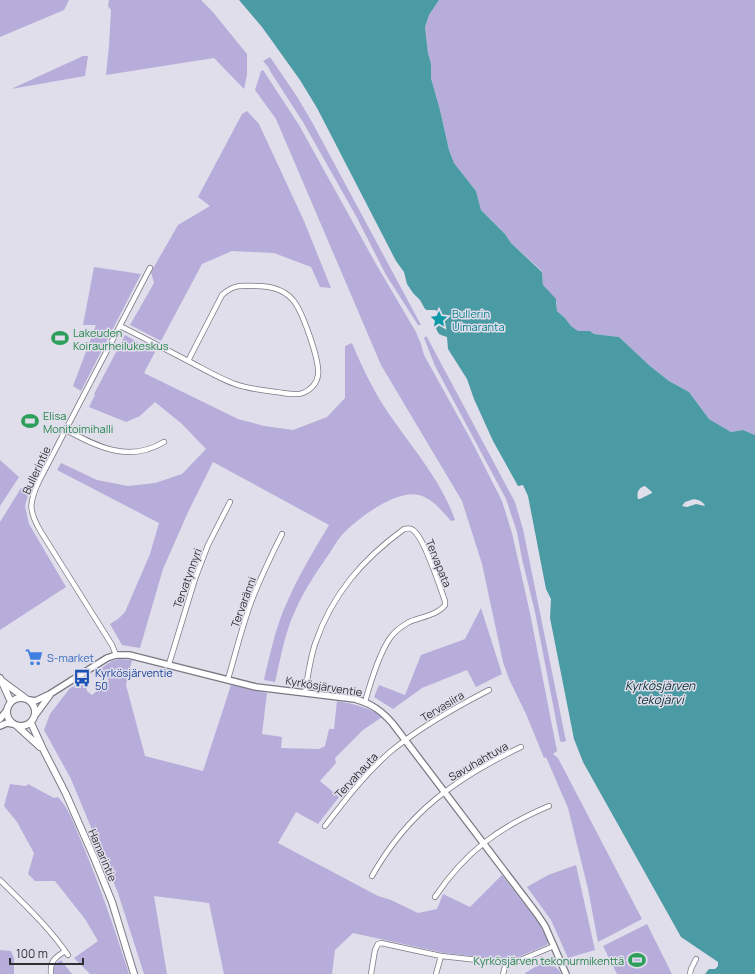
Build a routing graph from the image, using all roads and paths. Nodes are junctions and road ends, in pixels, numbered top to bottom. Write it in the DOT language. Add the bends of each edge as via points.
graph roads {
  1 [pos="150,268"];
  2 [pos="120,326"];
  3 [pos="188,361"];
  4 [pos="66,430"];
  5 [pos="164,442"];
  6 [pos="230,502"];
  7 [pos="282,534"];
  8 [pos="116,655"];
  9 [pos="169,664"];
  10 [pos="228,679"];
  11 [pos="1,680"];
  12 [pos="489,690"];
  13 [pos="305,692"];
  14 [pos="50,694"];
  15 [pos="28,699"];
  16 [pos="11,702"];
  17 [pos="365,702"];
  18 [pos="7,710"];
  19 [pos="36,714"];
  20 [pos="0,719"];
  21 [pos="31,723"];
  22 [pos="15,725"];
  23 [pos="0,726"];
  24 [pos="405,740"];
  25 [pos="521,747"];
  26 [pos="43,749"];
  27 [pos="445,792"];
  28 [pos="548,806"];
  29 [pos="325,826"];
  30 [pos="484,843"];
  31 [pos="372,876"];
  32 [pos="0,880"];
  33 [pos="435,897"];
  34 [pos="554,946"];
  35 [pos="65,951"];
  36 [pos="68,956"];
  37 [pos="441,956"];
  38 [pos="696,959"];
  39 [pos="506,963"];
  40 [pos="51,974"];
  41 [pos="134,974"];
  42 [pos="371,974"];
  43 [pos="436,974"];
  44 [pos="503,974"];
  45 [pos="566,974"];
  46 [pos="690,974"];
  1 -- 2 [label="street, Bullerintie"];
  2 -- 3 [label="street"];
  2 -- 4 [label="street, Bullerintie"];
  3 -- 3 [label="street" via="236,385 293,394 310,389 318,375 318,367 299,308 282,292 261,286 237,286 222,295"];
  4 -- 5 [label="street" via="100,447 129,453 154,448"];
  4 -- 8 [label="street, Bullerintie" via="35,490 30,507 40,532"];
  6 -- 9 [label="street, Tervatynnyri" via="208,545 195,579"];
  7 -- 10 [label="street, Tervaränni" via="249,607"];
  8 -- 9 [label="street, Kyrkösjärventie" via="129,655"];
  8 -- 14 [label="street"];
  9 -- 10 [label="street, Kyrkösjärventie"];
  10 -- 13 [label="street, Kyrkösjärventie" via="265,688"];
  11 -- 15 [label="main road"];
  11 -- 16 [label="main road"];
  12 -- 24 [label="street, Tervasiira" via="433,720"];
  13 -- 17 [label="street, Kyrkösjärventie"];
  13 -- 17 [label="street, Tervapata" via="315,645 322,626 342,590 369,557 408,528 417,533 428,554 445,605 439,611 409,622 390,638"];
  14 -- 15 [label="street" via="36,701"];
  14 -- 19 [label="street"];
  15 -- 16 [label="main road" via="20,698"];
  15 -- 19 [label="main road" via="36,709"];
  16 -- 18 [label="main road"];
  17 -- 24 [label="street, Kyrkösjärventie" via="386,715"];
  18 -- 20 [label="street"];
  18 -- 22 [label="main road" via="9,720"];
  19 -- 21 [label="main road"];
  21 -- 22 [label="main road" via="22,727"];
  21 -- 26 [label="main road, Hamarintie"];
  22 -- 23 [label="street" via="7,723"];
  22 -- 26 [label="main road, Hamarintie"];
  24 -- 27 [label="street, Kyrkösjärventie"];
  24 -- 29 [label="street, Tervahauta" via="372,770"];
  25 -- 27 [label="street, Savuhahtuva" via="481,767"];
  26 -- 41 [label="main road, Hamarintie" via="66,794 112,902"];
  27 -- 30 [label="street, Kyrkösjärventie"];
  27 -- 31 [label="street, Savuhahtuva" via="402,833"];
  28 -- 30 [label="street" via="499,831"];
  30 -- 33 [label="street" via="457,867"];
  30 -- 34 [label="street, Kyrkösjärventie" via="537,914"];
  32 -- 35 [label="street" via="45,925"];
  34 -- 39 [label="street" via="518,961"];
  34 -- 45 [label="street, Kyrkösjärventie"];
  35 -- 36 [label="street"];
  35 -- 40 [label="street" via="53,960 50,966"];
  37 -- 39 [label="street"];
  37 -- 42 [label="street" via="378,944"];
  37 -- 43 [label="street"];
  38 -- 46 [label="street"];
  39 -- 44 [label="street"];
}
